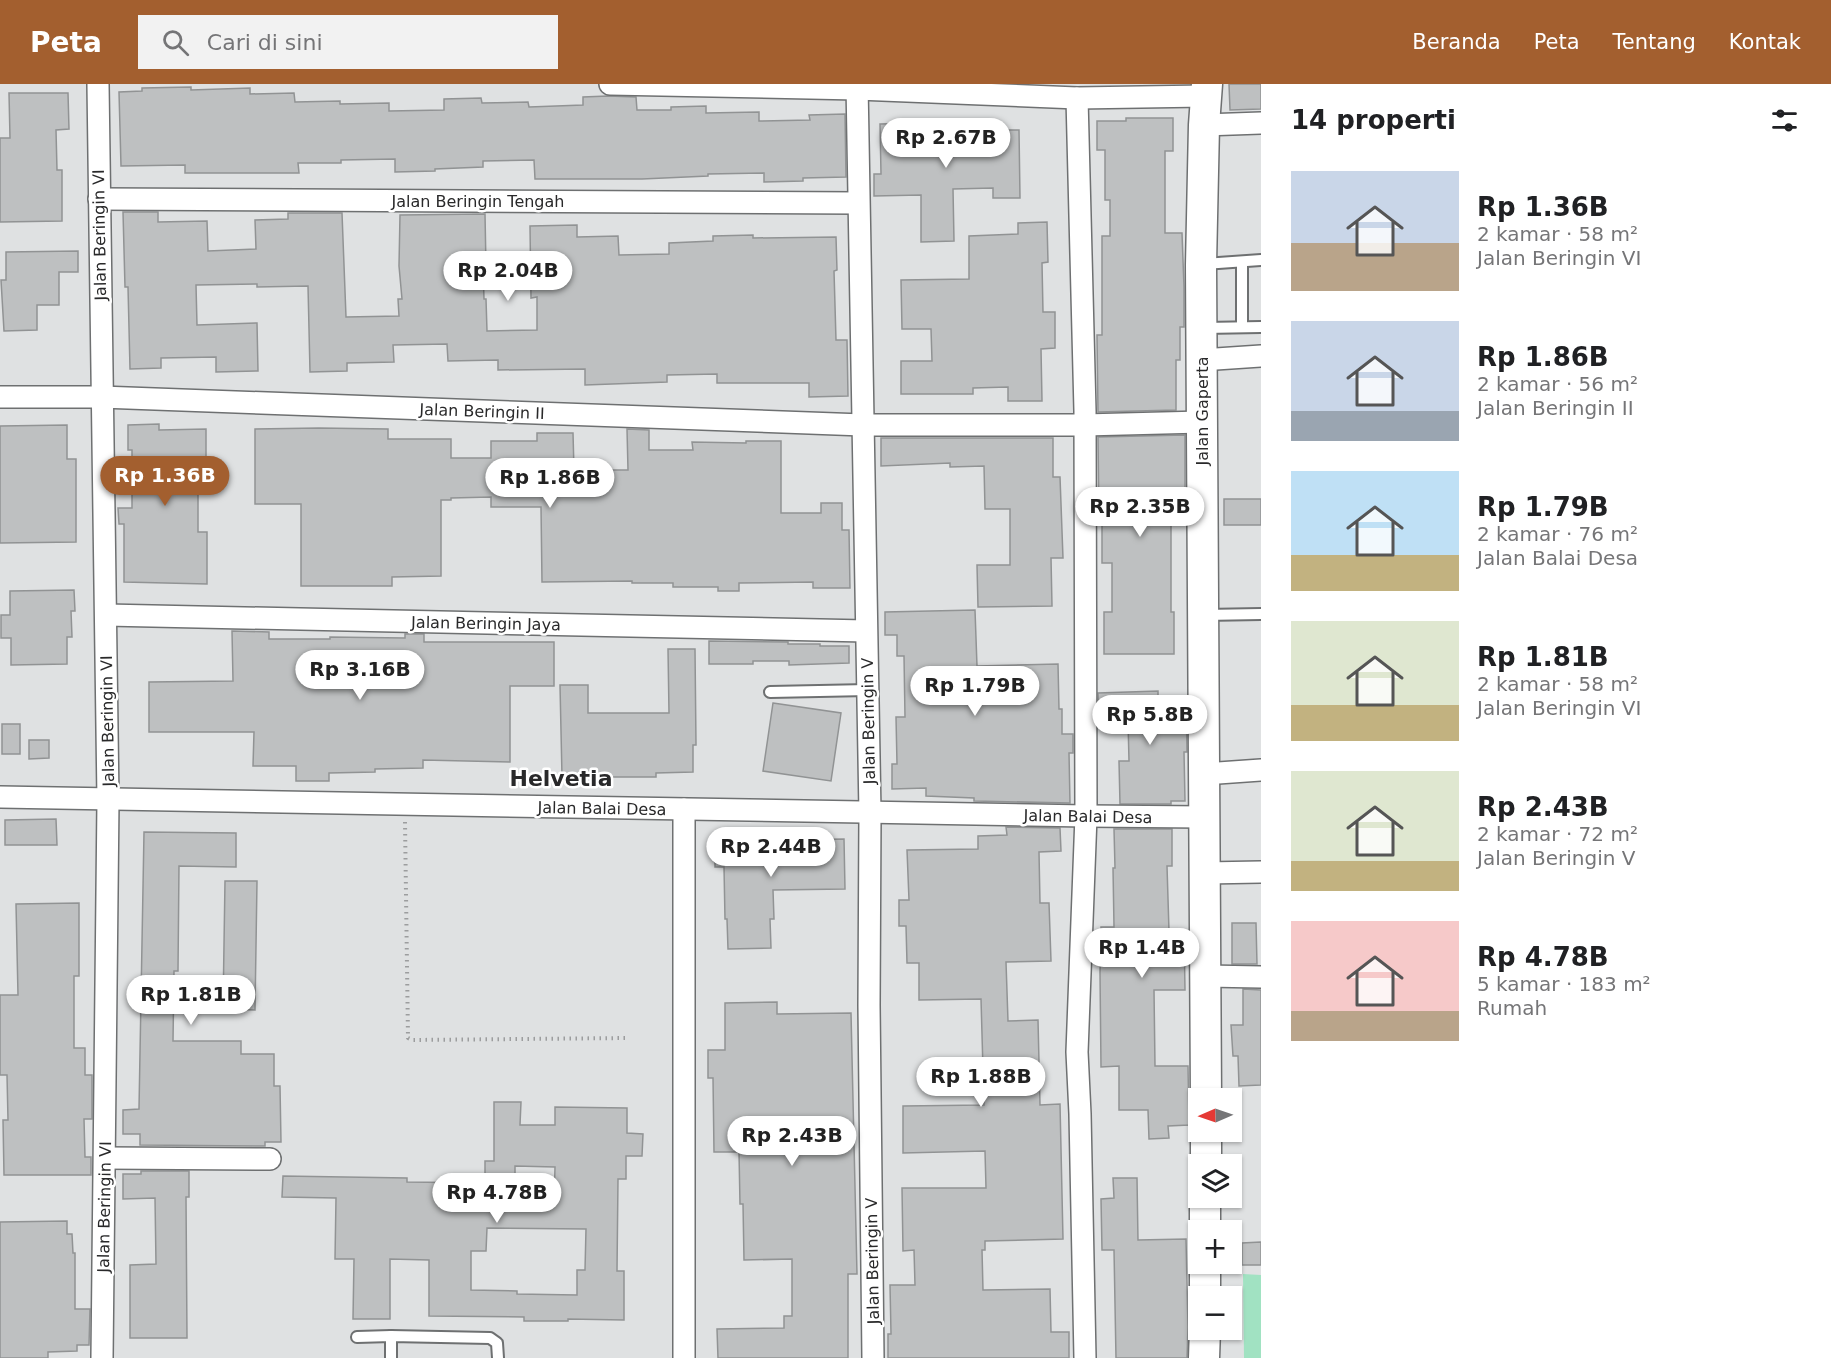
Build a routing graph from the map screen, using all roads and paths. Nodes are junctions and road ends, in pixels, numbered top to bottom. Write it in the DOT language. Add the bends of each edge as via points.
graph roads {
  1 [pos="98,84"];
  2 [pos="610,84"];
  3 [pos="857,86"];
  4 [pos="1077,98"];
  5 [pos="1205,102"];
  6 [pos="1261,123"];
  7 [pos="99,199"];
  8 [pos="858,203"];
  9 [pos="1261,261"];
  10 [pos="1242,262"];
  11 [pos="1201,265"];
  12 [pos="1242,327"];
  13 [pos="1261,327"];
  14 [pos="1201,328"];
  15 [pos="1261,356"];
  16 [pos="1201,360"];
  17 [pos="0,397"];
  18 [pos="101,397"];
  19 [pos="1202,422"];
  20 [pos="1084,425"];
  21 [pos="863,426"];
  22 [pos="1261,614"];
  23 [pos="106,615"];
  24 [pos="1203,615"];
  25 [pos="866,631"];
  26 [pos="868,690"];
  27 [pos="770,692"];
  28 [pos="1261,770"];
  29 [pos="1204,774"];
  30 [pos="0,797"];
  31 [pos="108,800"];
  32 [pos="405,804"];
  33 [pos="684,809"];
  34 [pos="870,813"];
  35 [pos="1086,816"];
  36 [pos="1205,817"];
  37 [pos="1261,872"];
  38 [pos="1205,873"];
  39 [pos="1206,976"];
  40 [pos="1261,978"];
  41 [pos="628,1038"];
  42 [pos="1206,1088"];
  43 [pos="105,1158"];
  44 [pos="270,1159"];
  45 [pos="391,1336"];
  46 [pos="357,1337"];
  47 [pos="1205,1340"];
  48 [pos="102,1358"];
  49 [pos="391,1358"];
  50 [pos="498,1358"];
  51 [pos="684,1358"];
  52 [pos="873,1358"];
  53 [pos="1085,1358"];
  54 [pos="1204,1358"];
  1 -- 7 [label="street, Jalan Beringin VI"];
  2 -- 3 [label="street"];
  3 -- 4 [label="street"];
  3 -- 8 [label="street, Jalan Beringin V"];
  4 -- 5 [label="street"];
  4 -- 20 [label="street"];
  5 -- 6 [label="street"];
  5 -- 11 [label="street, Jalan Gaperta"];
  7 -- 8 [label="street, Jalan Beringin Tengah"];
  7 -- 18 [label="street, Jalan Beringin VI"];
  8 -- 21 [label="street, Jalan Beringin V"];
  9 -- 10 [label="lane"];
  10 -- 11 [label="lane"];
  10 -- 12 [label="lane"];
  11 -- 14 [label="street, Jalan Gaperta"];
  12 -- 13 [label="lane"];
  12 -- 14 [label="lane"];
  14 -- 16 [label="street, Jalan Gaperta"];
  15 -- 16 [label="street"];
  16 -- 19 [label="street, Jalan Gaperta"];
  17 -- 18 [label="street, Jalan Beringin II"];
  18 -- 21 [label="street, Jalan Beringin II"];
  18 -- 23 [label="street, Jalan Beringin VI"];
  19 -- 20 [label="street, Jalan Beringin II"];
  19 -- 24 [label="street, Jalan Gaperta"];
  20 -- 21 [label="street, Jalan Beringin II"];
  20 -- 35 [label="street"];
  21 -- 25 [label="street, Jalan Beringin V"];
  22 -- 24 [label="lane"];
  23 -- 25 [label="street, Jalan Beringin Jaya"];
  23 -- 31 [label="street, Jalan Beringin VI"];
  24 -- 29 [label="street, Jalan Gaperta"];
  25 -- 26 [label="street, Jalan Beringin V"];
  26 -- 27 [label="lane"];
  26 -- 34 [label="street, Jalan Beringin V"];
  28 -- 29 [label="street"];
  29 -- 36 [label="street, Jalan Gaperta"];
  30 -- 31 [label="street, Jalan Balai Desa"];
  31 -- 32 [label="street, Jalan Balai Desa"];
  31 -- 43 [label="street, Jalan Beringin VI"];
  32 -- 33 [label="street, Jalan Balai Desa"];
  32 -- 41 [label="path" via="408,1038"];
  33 -- 34 [label="street, Jalan Balai Desa"];
  33 -- 51 [label="street"];
  34 -- 35 [label="street, Jalan Balai Desa"];
  34 -- 52 [label="street, Jalan Beringin V"];
  35 -- 36 [label="street, Jalan Balai Desa"];
  35 -- 53 [label="street" via="1077,1052"];
  36 -- 38 [label="street, Jalan Gaperta"];
  37 -- 38 [label="street"];
  38 -- 39 [label="street, Jalan Gaperta"];
  39 -- 40 [label="street"];
  39 -- 42 [label="street, Jalan Gaperta"];
  43 -- 44 [label="street"];
  43 -- 48 [label="street, Jalan Beringin VI"];
  45 -- 46 [label="lane"];
  45 -- 49 [label="lane"];
  45 -- 50 [label="lane" via="490,1338 497,1344"];
  47 -- 54 [label="street"];
}
